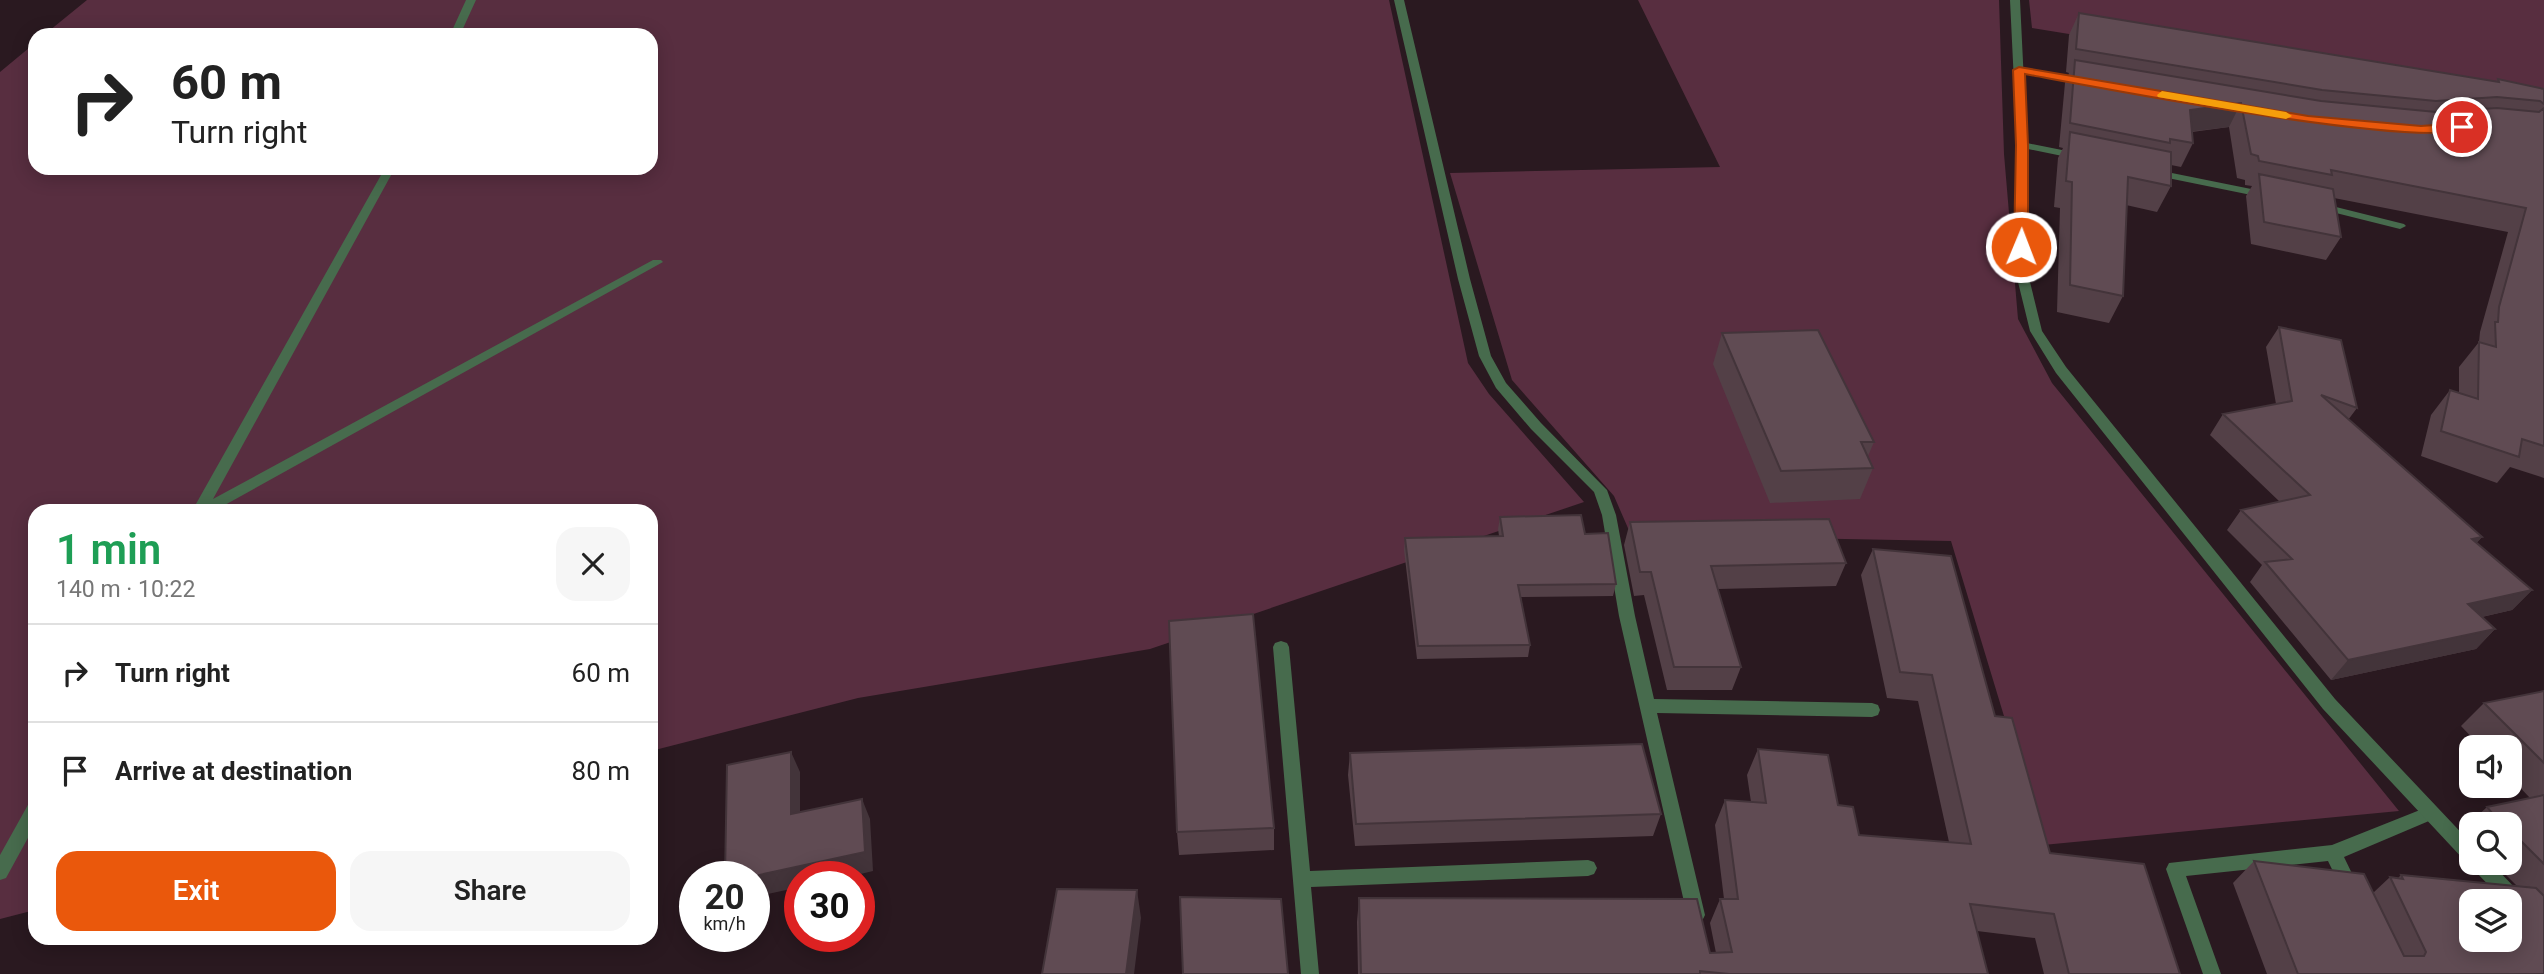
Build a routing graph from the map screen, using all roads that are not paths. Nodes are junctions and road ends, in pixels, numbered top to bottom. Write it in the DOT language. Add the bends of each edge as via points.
graph roads {
  1 [pos="471,0"];
  2 [pos="1399,0"];
  3 [pos="2015,0"];
  4 [pos="457,28"];
  5 [pos="2019,70"];
  6 [pos="2100,84"];
  7 [pos="2022,145"];
  8 [pos="2089,159"];
  9 [pos="2143,170"];
  10 [pos="386,175"];
  11 [pos="2277,198"];
  12 [pos="2304,203"];
  13 [pos="2400,226"];
  14 [pos="657,262"];
  15 [pos="205,504"];
  16 [pos="214,504"];
  17 [pos="1281,647"];
  18 [pos="1650,706"];
  19 [pos="1872,710"];
  20 [pos="2430,813"];
  21 [pos="28,821"];
  22 [pos="2459,843"];
  23 [pos="2333,853"];
  24 [pos="1588,868"];
  25 [pos="0,872"];
  26 [pos="2490,875"];
  27 [pos="1302,880"];
  28 [pos="2355,901"];
  29 [pos="2525,911"];
  30 [pos="1699,926"];
  31 [pos="1310,974"];
  32 [pos="2212,974"];
  1 -- 4 [label="street"];
  2 -- 18 [label="street" via="1485,356 1501,385 1536,426 1600,490 1612,526 1627,616"];
  3 -- 5 [label="street"];
  5 -- 6 [label="street"];
  5 -- 7 [label="street"];
  7 -- 8 [label="street"];
  7 -- 20 [label="street" via="2021,247 2036,331 2061,370 2329,704"];
  9 -- 11 [label="street"];
  10 -- 15 [label="street"];
  12 -- 13 [label="street"];
  14 -- 16 [label="street"];
  17 -- 27 [label="street"];
  18 -- 19 [label="street"];
  18 -- 30 [label="street"];
  20 -- 22 [label="street"];
  20 -- 23 [label="street"];
  21 -- 25 [label="street"];
  23 -- 28 [label="street"];
  23 -- 32 [label="street" via="2175,869"];
  24 -- 27 [label="street"];
  26 -- 29 [label="street"];
  27 -- 31 [label="street"];
}
